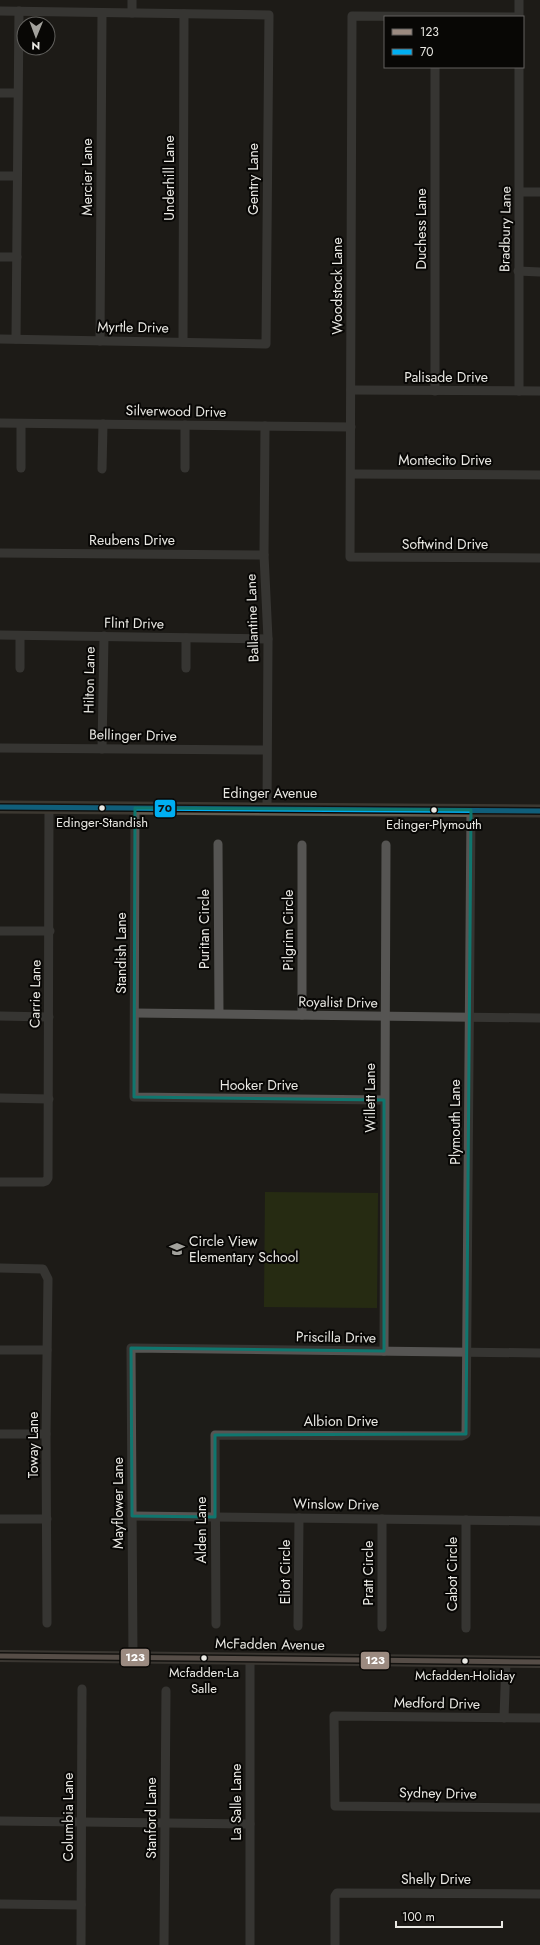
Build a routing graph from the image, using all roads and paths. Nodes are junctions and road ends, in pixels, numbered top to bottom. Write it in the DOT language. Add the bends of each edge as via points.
graph roads {
  1 [pos="132,0"];
  2 [pos="519,0"];
  3 [pos="0,11"];
  4 [pos="18,11"];
  5 [pos="102,12"];
  6 [pos="132,13"];
  7 [pos="184,14"];
  8 [pos="384,16"];
  9 [pos="519,16"];
  10 [pos="435,68"];
  11 [pos="519,68"];
  12 [pos="0,93"];
  13 [pos="18,93"];
  14 [pos="0,176"];
  15 [pos="16,176"];
  16 [pos="520,192"];
  17 [pos="540,192"];
  18 [pos="0,257"];
  19 [pos="17,257"];
  20 [pos="518,272"];
  21 [pos="540,272"];
  22 [pos="0,339"];
  23 [pos="16,339"];
  24 [pos="100,341"];
  25 [pos="183,342"];
  26 [pos="266,344"];
  27 [pos="351,390"];
  28 [pos="435,390"];
  29 [pos="519,391"];
  30 [pos="540,392"];
  31 [pos="0,424"];
  32 [pos="21,424"];
  33 [pos="103,424"];
  34 [pos="185,425"];
  35 [pos="265,426"];
  36 [pos="351,427"];
  37 [pos="21,468"];
  38 [pos="185,468"];
  39 [pos="102,469"];
  40 [pos="351,474"];
  41 [pos="540,474"];
  42 [pos="0,553"];
  43 [pos="264,555"];
  44 [pos="350,557"];
  45 [pos="540,558"];
  46 [pos="0,635"];
  47 [pos="20,636"];
  48 [pos="104,636"];
  49 [pos="186,638"];
  50 [pos="268,639"];
  51 [pos="20,668"];
  52 [pos="186,668"];
  53 [pos="0,748"];
  54 [pos="102,749"];
  55 [pos="266,750"];
  56 [pos="0,807"];
  57 [pos="49,807"];
  58 [pos="135,808"];
  59 [pos="267,809"];
  60 [pos="471,810"];
  61 [pos="540,811"];
  62 [pos="218,844"];
  63 [pos="302,845"];
  64 [pos="386,845"];
  65 [pos="0,931"];
  66 [pos="50,931"];
  67 [pos="135,1013"];
  68 [pos="219,1013"];
  69 [pos="302,1015"];
  70 [pos="0,1016"];
  71 [pos="385,1016"];
  72 [pos="48,1017"];
  73 [pos="470,1017"];
  74 [pos="540,1018"];
  75 [pos="134,1097"];
  76 [pos="0,1098"];
  77 [pos="49,1099"];
  78 [pos="384,1100"];
  79 [pos="0,1182"];
  80 [pos="0,1268"];
  81 [pos="131,1348"];
  82 [pos="0,1350"];
  83 [pos="47,1350"];
  84 [pos="384,1351"];
  85 [pos="467,1352"];
  86 [pos="540,1353"];
  87 [pos="0,1434"];
  88 [pos="46,1434"];
  89 [pos="466,1434"];
  90 [pos="215,1435"];
  91 [pos="132,1516"];
  92 [pos="215,1517"];
  93 [pos="0,1518"];
  94 [pos="299,1518"];
  95 [pos="47,1519"];
  96 [pos="382,1519"];
  97 [pos="466,1520"];
  98 [pos="540,1521"];
  99 [pos="47,1622"];
  100 [pos="216,1624"];
  101 [pos="298,1626"];
  102 [pos="382,1627"];
  103 [pos="466,1628"];
  104 [pos="0,1656"];
  105 [pos="133,1658"];
  106 [pos="250,1659"];
  107 [pos="506,1661"];
  108 [pos="540,1662"];
  109 [pos="82,1689"];
  110 [pos="166,1691"];
  111 [pos="504,1718"];
  112 [pos="540,1718"];
  113 [pos="335,1806"];
  114 [pos="540,1808"];
  115 [pos="0,1821"];
  116 [pos="82,1822"];
  117 [pos="165,1823"];
  118 [pos="250,1824"];
  119 [pos="540,1894"];
  120 [pos="0,1904"];
  121 [pos="81,1905"];
  122 [pos="81,1945"];
  123 [pos="164,1945"];
  124 [pos="250,1945"];
  125 [pos="335,1945"];
  1 -- 6 [label="street"];
  2 -- 9 [label="street"];
  3 -- 4 [label="street"];
  4 -- 5 [label="street"];
  4 -- 13 [label="street"];
  5 -- 6 [label="street"];
  5 -- 24 [label="street, Mercier Lane"];
  6 -- 7 [label="street"];
  7 -- 25 [label="street, Underhill Lane"];
  7 -- 26 [label="street, Gentry Lane" via="269,15"];
  8 -- 27 [label="street, Woodstock Lane" via="352,16"];
  10 -- 28 [label="street, Duchess Lane"];
  11 -- 16 [label="street, Bradbury Lane"];
  12 -- 13 [label="street"];
  13 -- 15 [label="street"];
  14 -- 15 [label="street"];
  15 -- 19 [label="street"];
  16 -- 17 [label="street"];
  16 -- 20 [label="street, Bradbury Lane"];
  18 -- 19 [label="street"];
  19 -- 23 [label="street"];
  20 -- 21 [label="street"];
  20 -- 29 [label="street, Bradbury Lane"];
  22 -- 23 [label="street, Myrtle Drive"];
  23 -- 24 [label="street, Myrtle Drive"];
  24 -- 25 [label="street, Myrtle Drive"];
  25 -- 26 [label="street, Myrtle Drive"];
  27 -- 28 [label="street, Palisade Drive"];
  27 -- 36 [label="street, Woodstock Lane"];
  28 -- 29 [label="street, Palisade Drive"];
  29 -- 30 [label="street, Palisade Drive"];
  31 -- 32 [label="street, Silverwood Drive"];
  32 -- 33 [label="street, Silverwood Drive"];
  32 -- 37 [label="street"];
  33 -- 34 [label="street, Silverwood Drive"];
  33 -- 39 [label="street"];
  34 -- 35 [label="street, Silverwood Drive"];
  34 -- 38 [label="street"];
  35 -- 36 [label="street, Silverwood Drive"];
  35 -- 43 [label="street, Ballantine Lane"];
  36 -- 40 [label="street, Woodstock Lane"];
  40 -- 41 [label="street, Montecito Drive"];
  40 -- 44 [label="street, Woodstock Lane"];
  42 -- 43 [label="street, Reubens Drive"];
  43 -- 50 [label="street, Ballantine Lane"];
  44 -- 45 [label="street, Softwind Drive"];
  46 -- 47 [label="street, Flint Drive"];
  47 -- 48 [label="street, Flint Drive"];
  47 -- 51 [label="street"];
  48 -- 49 [label="street, Flint Drive"];
  48 -- 54 [label="street, Hilton Lane"];
  49 -- 50 [label="street, Flint Drive"];
  49 -- 52 [label="street"];
  50 -- 55 [label="street, Ballantine Lane"];
  53 -- 54 [label="street, Bellinger Drive"];
  54 -- 55 [label="street, Bellinger Drive"];
  55 -- 59 [label="street, Ballantine Lane"];
  56 -- 57 [label="main road, Edinger Avenue"];
  57 -- 58 [label="main road, Edinger Avenue"];
  57 -- 66 [label="street, Carrie Lane"];
  58 -- 59 [label="main road, Edinger Avenue"];
  58 -- 67 [label="street, Standish Lane"];
  59 -- 60 [label="main road, Edinger Avenue"];
  60 -- 61 [label="main road, Edinger Avenue"];
  60 -- 73 [label="street, Plymouth Lane"];
  62 -- 68 [label="street, Puritan Circle"];
  63 -- 69 [label="street, Pilgrim Circle"];
  64 -- 71 [label="street, Willett Lane"];
  65 -- 66 [label="street"];
  66 -- 72 [label="street, Carrie Lane"];
  67 -- 68 [label="street, Royalist Drive"];
  67 -- 75 [label="street, Standish Lane"];
  68 -- 69 [label="street, Royalist Drive"];
  69 -- 71 [label="street, Royalist Drive"];
  70 -- 72 [label="street"];
  71 -- 73 [label="street, Royalist Drive"];
  71 -- 78 [label="street, Willett Lane"];
  72 -- 77 [label="street, Carrie Lane"];
  73 -- 74 [label="street, Royalist Drive"];
  73 -- 85 [label="street, Plymouth Lane"];
  75 -- 78 [label="street, Hooker Drive"];
  76 -- 77 [label="street"];
  77 -- 79 [label="street, Carrie Lane" via="46,1182"];
  78 -- 84 [label="street, Willett Lane"];
  80 -- 83 [label="street, Toway Lane" via="43,1269 48,1279"];
  81 -- 84 [label="street, Priscilla Drive"];
  81 -- 91 [label="street, Mayflower Lane"];
  82 -- 83 [label="street"];
  83 -- 88 [label="street, Toway Lane"];
  84 -- 85 [label="street, Priscilla Drive"];
  85 -- 86 [label="street, Priscilla Drive"];
  85 -- 89 [label="street, Plymouth Lane"];
  87 -- 88 [label="street"];
  88 -- 95 [label="street, Toway Lane"];
  89 -- 90 [label="street, Albion Drive"];
  90 -- 92 [label="street, Alden Lane"];
  91 -- 92 [label="street, Winslow Drive"];
  91 -- 105 [label="street, Mayflower Lane"];
  92 -- 94 [label="street, Winslow Drive"];
  92 -- 100 [label="street, Alden Lane"];
  93 -- 95 [label="street"];
  94 -- 96 [label="street, Winslow Drive"];
  94 -- 101 [label="street, Eliot Circle"];
  95 -- 99 [label="street, Toway Lane"];
  96 -- 97 [label="street, Winslow Drive"];
  96 -- 102 [label="street, Pratt Circle"];
  97 -- 98 [label="street, Winslow Drive"];
  97 -- 103 [label="street, Cabot Circle"];
  104 -- 105 [label="street, McFadden Avenue"];
  105 -- 106 [label="street, McFadden Avenue"];
  106 -- 107 [label="street, McFadden Avenue"];
  106 -- 118 [label="street, La Salle Lane"];
  107 -- 108 [label="street, McFadden Avenue"];
  107 -- 111 [label="street"];
  109 -- 116 [label="street, Columbia Lane"];
  110 -- 117 [label="street, Stanford Lane"];
  111 -- 112 [label="street, Medford Drive"];
  111 -- 113 [label="street, Medford Drive" via="334,1716"];
  113 -- 114 [label="street, Sydney Drive"];
  115 -- 116 [label="street"];
  116 -- 117 [label="street"];
  116 -- 121 [label="street, Columbia Lane"];
  117 -- 118 [label="street"];
  117 -- 123 [label="street, Stanford Lane"];
  118 -- 124 [label="street, La Salle Lane"];
  119 -- 125 [label="street, Shelly Drive" via="337,1893"];
  120 -- 121 [label="street"];
  121 -- 122 [label="street, Columbia Lane"];
}
